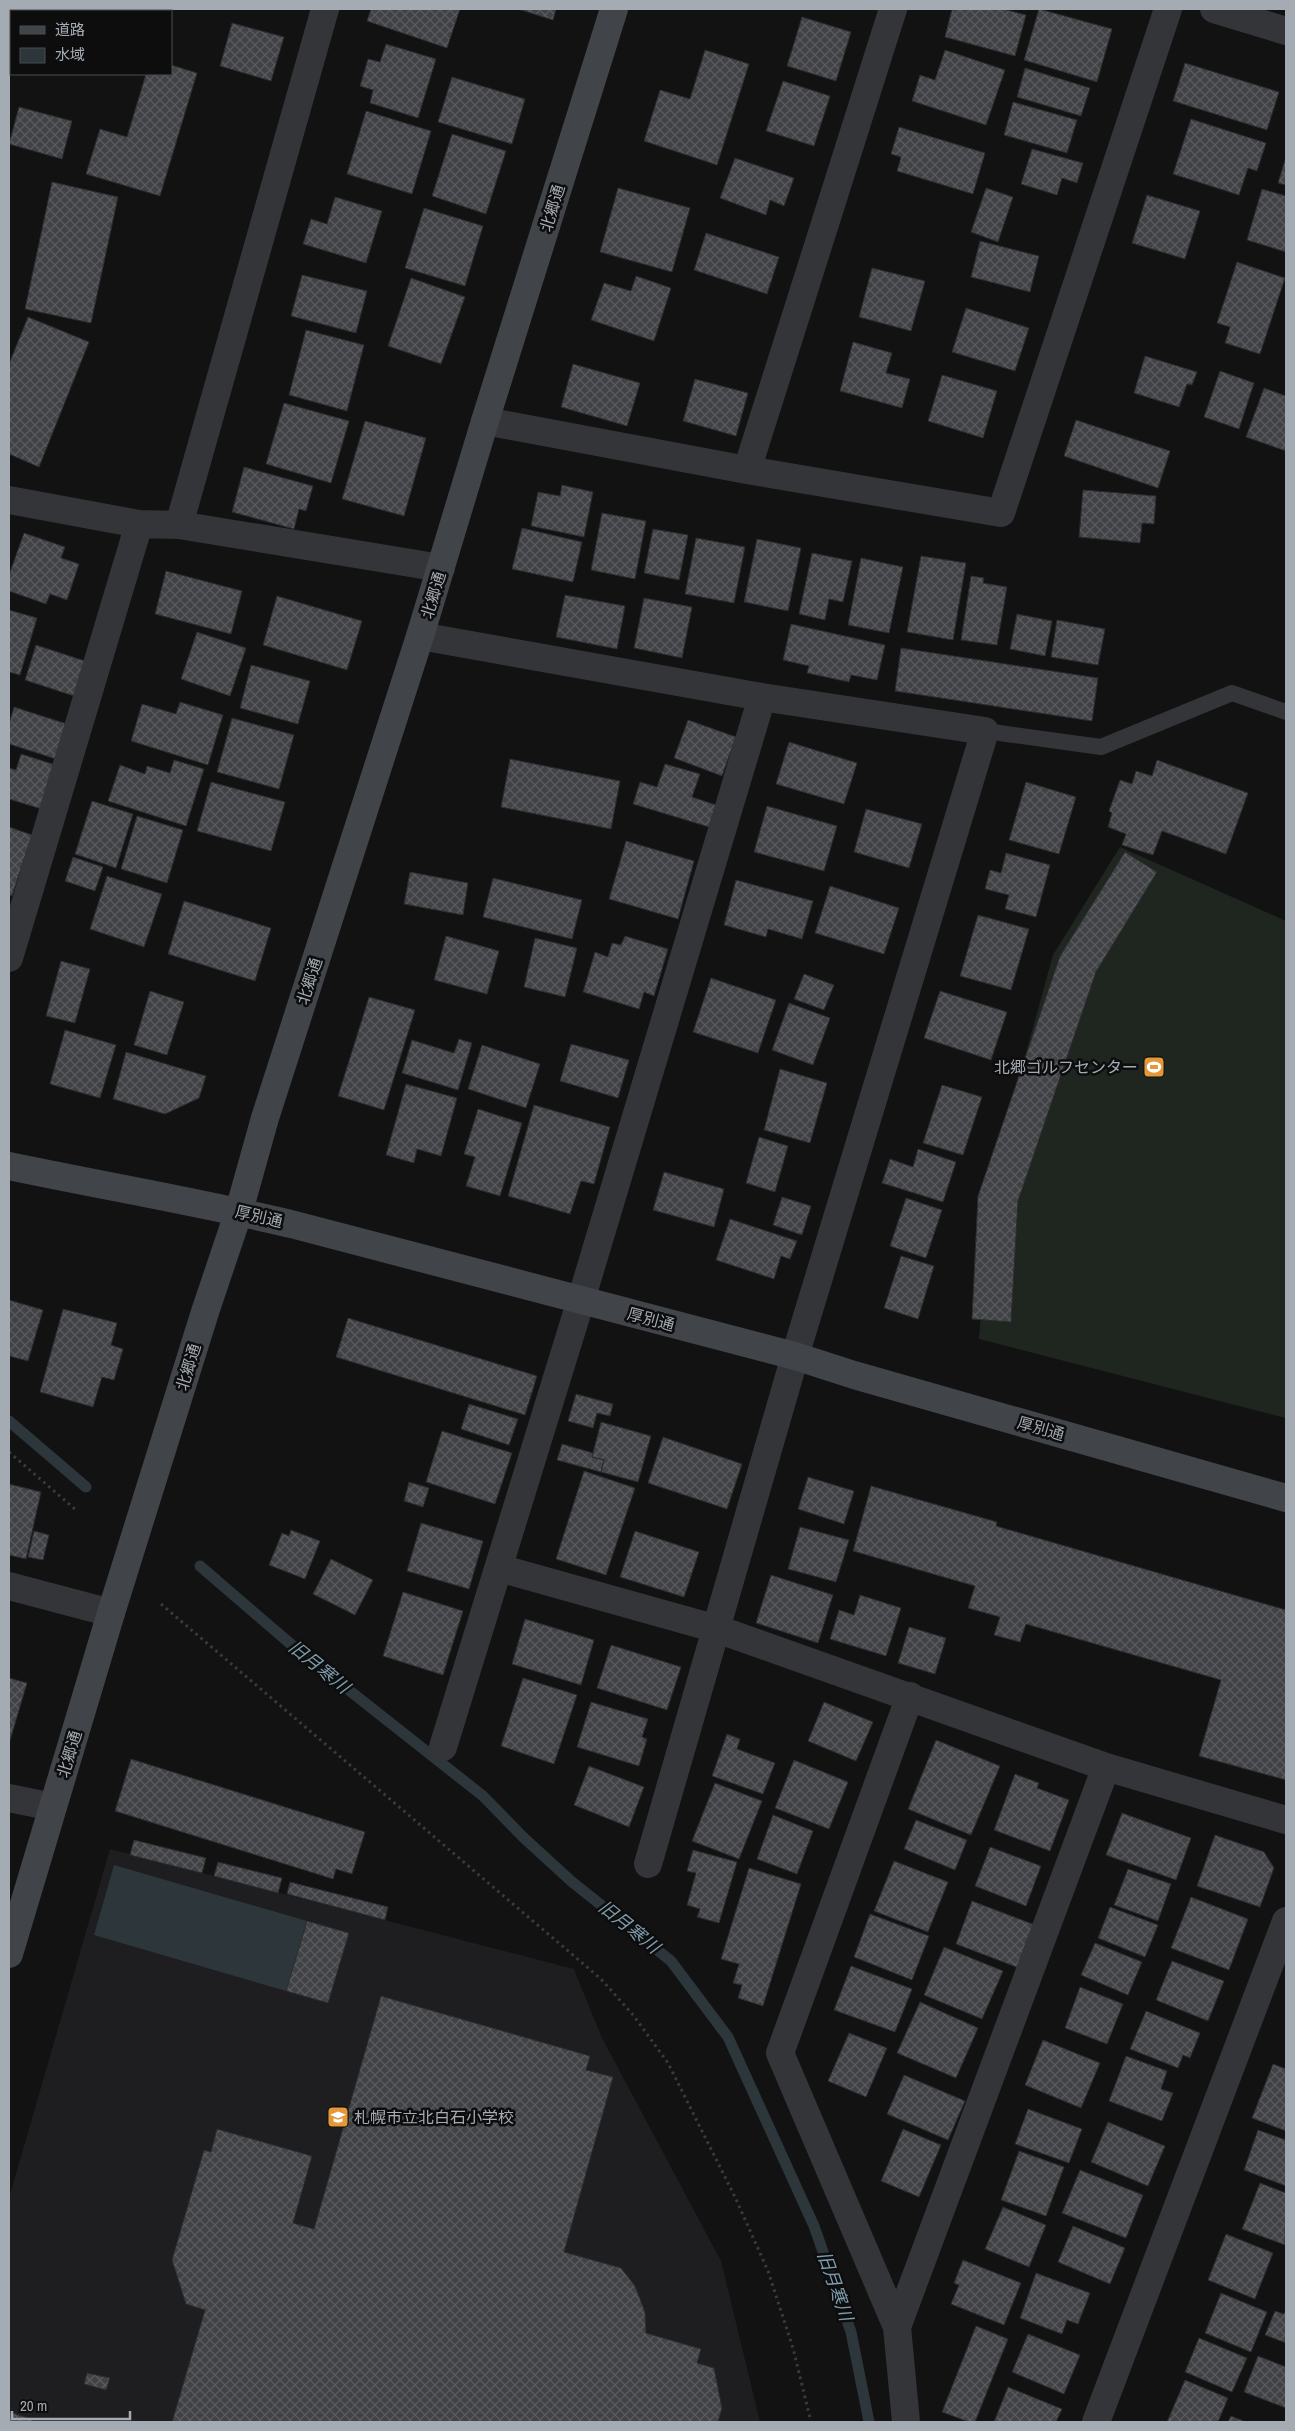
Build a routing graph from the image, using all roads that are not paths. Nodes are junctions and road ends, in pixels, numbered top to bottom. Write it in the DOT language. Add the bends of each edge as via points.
graph roads {
  1 [pos="324,9"];
  2 [pos="614,9"];
  3 [pos="893,9"];
  4 [pos="1168,9"];
  5 [pos="1214,9"];
  6 [pos="1286,31"];
  7 [pos="485,421"];
  8 [pos="747,470"];
  9 [pos="9,500"];
  10 [pos="139,524"];
  11 [pos="179,524"];
  12 [pos="441,568"];
  13 [pos="420,636"];
  14 [pos="762,697"];
  15 [pos="1286,712"];
  16 [pos="985,731"];
  17 [pos="9,958"];
  18 [pos="9,1166"];
  19 [pos="239,1211"];
  20 [pos="581,1300"];
  21 [pos="795,1356"];
  22 [pos="1286,1498"];
  23 [pos="499,1568"];
  24 [pos="9,1586"];
  25 [pos="111,1613"];
  26 [pos="717,1629"];
  27 [pos="910,1696"];
  28 [pos="443,1747"];
  29 [pos="1106,1767"];
  30 [pos="9,1798"];
  31 [pos="53,1807"];
  32 [pos="1286,1820"];
  33 [pos="648,1864"];
  34 [pos="1286,1921"];
  35 [pos="9,1954"];
  36 [pos="897,2327"];
  37 [pos="906,2422"];
  38 [pos="1096,2422"];
  1 -- 11 [label="street"];
  2 -- 7 [label="street, 北郷通"];
  3 -- 8 [label="street"];
  4 -- 8 [label="street" via="1001,514"];
  5 -- 6 [label="street"];
  7 -- 8 [label="street"];
  7 -- 12 [label="street, 北郷通"];
  9 -- 10 [label="street"];
  10 -- 11 [label="street"];
  10 -- 17 [label="street"];
  11 -- 12 [label="street"];
  12 -- 13 [label="street, 北郷通"];
  13 -- 14 [label="street"];
  13 -- 19 [label="street, 北郷通" via="265,1118"];
  14 -- 16 [label="street"];
  14 -- 20 [label="street"];
  15 -- 16 [label="lane" via="1232,693 1101,747"];
  16 -- 21 [label="street"];
  18 -- 19 [label="street, 厚別通"];
  19 -- 20 [label="street, 厚別通"];
  19 -- 25 [label="street, 北郷通"];
  20 -- 21 [label="street, 厚別通"];
  20 -- 23 [label="street"];
  21 -- 22 [label="street, 厚別通"];
  21 -- 26 [label="street"];
  23 -- 26 [label="street"];
  23 -- 28 [label="street"];
  24 -- 25 [label="street"];
  25 -- 31 [label="street, 北郷通"];
  26 -- 27 [label="street"];
  26 -- 33 [label="street"];
  27 -- 29 [label="street"];
  27 -- 36 [label="street" via="780,2054"];
  29 -- 32 [label="street"];
  29 -- 36 [label="street"];
  30 -- 31 [label="street"];
  31 -- 35 [label="street, 北郷通"];
  34 -- 38 [label="street"];
  36 -- 37 [label="street"];
}
